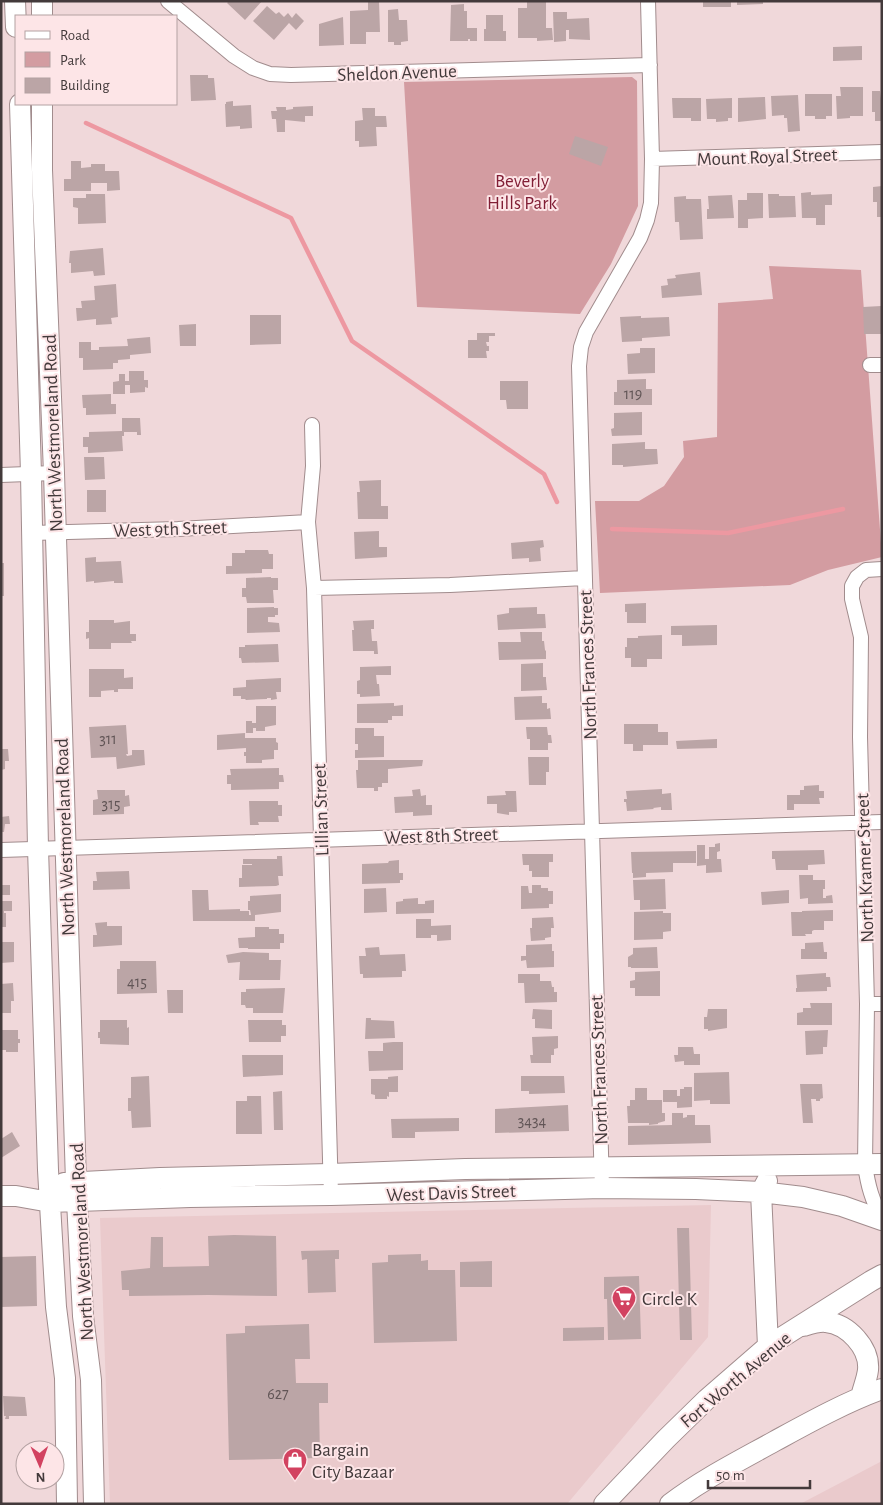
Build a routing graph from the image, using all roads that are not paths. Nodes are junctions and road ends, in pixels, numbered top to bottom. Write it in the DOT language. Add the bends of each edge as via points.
graph roads {
  1 [pos="15,1"];
  2 [pos="42,1"];
  3 [pos="168,1"];
  4 [pos="648,1"];
  5 [pos="16,15"];
  6 [pos="42,15"];
  7 [pos="650,65"];
  8 [pos="20,105"];
  9 [pos="42,105"];
  10 [pos="882,152"];
  11 [pos="652,159"];
  12 [pos="312,425"];
  13 [pos="54,473"];
  14 [pos="31,474"];
  15 [pos="1,475"];
  16 [pos="308,522"];
  17 [pos="55,532"];
  18 [pos="32,533"];
  19 [pos="882,569"];
  20 [pos="584,578"];
  21 [pos="314,588"];
  22 [pos="863,822"];
  23 [pos="882,822"];
  24 [pos="592,831"];
  25 [pos="321,839"];
  26 [pos="64,847"];
  27 [pos="38,848"];
  28 [pos="1,850"];
  29 [pos="867,1004"];
  30 [pos="882,1004"];
  31 [pos="785,1165"];
  32 [pos="874,1165"];
  33 [pos="601,1167"];
  34 [pos="330,1174"];
  35 [pos="602,1188"];
  36 [pos="76,1192"];
  37 [pos="761,1192"];
  38 [pos="49,1193"];
  39 [pos="331,1195"];
  40 [pos="9,1196"];
  41 [pos="882,1219"];
  42 [pos="882,1276"];
  43 [pos="83,1316"];
  44 [pos="58,1317"];
  45 [pos="799,1326"];
  46 [pos="768,1346"];
  47 [pos="882,1390"];
  48 [pos="861,1397"];
  49 [pos="67,1504"];
  50 [pos="94,1504"];
  51 [pos="604,1504"];
  52 [pos="670,1504"];
  1 -- 5 [label="main road"];
  2 -- 6 [label="main road"];
  3 -- 7 [label="street, Sheldon Avenue" via="234,56 270,74"];
  4 -- 7 [label="street, North Frances Street"];
  7 -- 11 [label="street, North Frances Street"];
  8 -- 14 [label="main road, North Westmoreland Road"];
  9 -- 13 [label="main road, North Westmoreland Road"];
  10 -- 11 [label="street, Mount Royal Street"];
  11 -- 20 [label="street, North Frances Street" via="651,203 647,220 581,347"];
  12 -- 16 [label="street, Lillian Street"];
  13 -- 14 [label="street"];
  13 -- 17 [label="main road, North Westmoreland Road"];
  14 -- 15 [label="street"];
  14 -- 18 [label="main road, North Westmoreland Road"];
  16 -- 17 [label="street, West 9th Street"];
  16 -- 21 [label="street, Lillian Street"];
  17 -- 18 [label="street, West 9th Street"];
  17 -- 26 [label="main road, North Westmoreland Road"];
  18 -- 27 [label="main road, North Westmoreland Road"];
  19 -- 22 [label="street, North Kramer Street" via="866,570 852,586 861,637"];
  20 -- 21 [label="street"];
  20 -- 24 [label="street, North Frances Street"];
  21 -- 25 [label="street, Lillian Street"];
  22 -- 23 [label="street, West 8th Street"];
  22 -- 24 [label="street, West 8th Street"];
  22 -- 29 [label="street, North Kramer Street"];
  24 -- 25 [label="street, West 8th Street"];
  24 -- 33 [label="street, North Frances Street"];
  25 -- 26 [label="street, West 8th Street"];
  25 -- 34 [label="street, Lillian Street"];
  26 -- 27 [label="street, West 8th Street"];
  26 -- 36 [label="main road, North Westmoreland Road"];
  27 -- 28 [label="street, West 8th Street"];
  27 -- 38 [label="main road, North Westmoreland Road"];
  29 -- 30 [label="street"];
  29 -- 32 [label="street, North Kramer Street"];
  31 -- 32 [label="main road, West Davis Street"];
  31 -- 33 [label="main road, West Davis Street"];
  31 -- 37 [label="main road" via="769,1177"];
  32 -- 41 [label="street, North Kramer Street" via="868,1186"];
  33 -- 34 [label="main road, West Davis Street"];
  33 -- 35 [label="street, North Frances Street"];
  34 -- 36 [label="main road, West Davis Street" via="160,1178"];
  34 -- 39 [label="street, Lillian Street"];
  35 -- 37 [label="main road, West Davis Street"];
  35 -- 39 [label="main road, West Davis Street"];
  36 -- 38 [label="main road, West Davis Street"];
  36 -- 39 [label="main road, West Davis Street" via="190,1197"];
  36 -- 43 [label="main road, North Westmoreland Road"];
  37 -- 41 [label="main road, West Davis Street" via="804,1197"];
  37 -- 46 [label="main road"];
  38 -- 40 [label="main road, West Davis Street"];
  38 -- 44 [label="main road, North Westmoreland Road"];
  42 -- 45 [label="main road, Fort Worth Avenue"];
  43 -- 44 [label="main road"];
  43 -- 50 [label="main road, North Westmoreland Road" via="91,1380"];
  44 -- 49 [label="main road, North Westmoreland Road" via="65,1378"];
  45 -- 46 [label="main road, Fort Worth Avenue"];
  45 -- 48 [label="main road" via="825,1322 841,1325 850,1332 864,1350 867,1360 868,1370"];
  46 -- 51 [label="main road, Fort Worth Avenue" via="707,1399"];
  47 -- 48 [label="main road"];
  48 -- 52 [label="main road" via="712,1475"];
}
